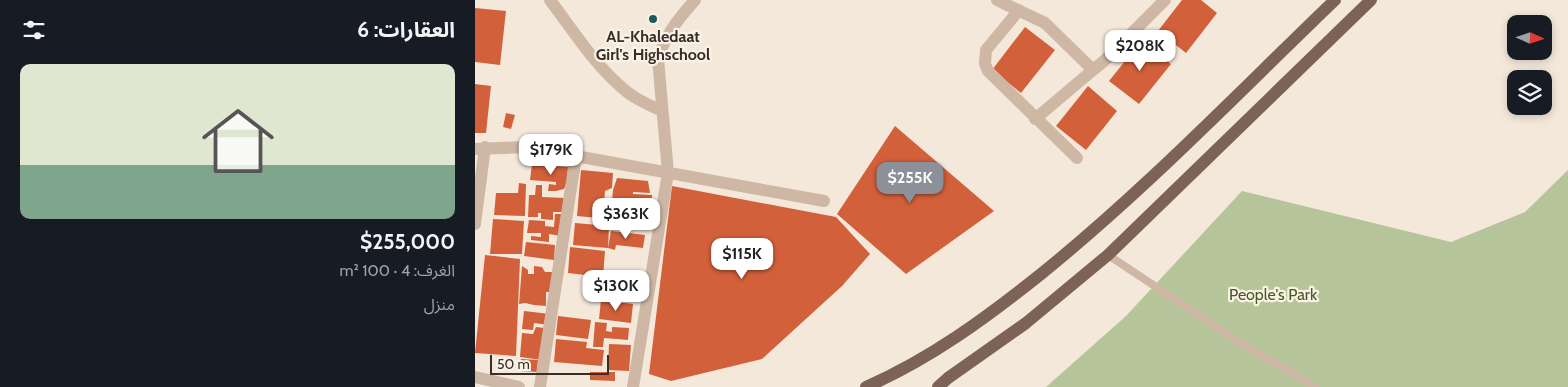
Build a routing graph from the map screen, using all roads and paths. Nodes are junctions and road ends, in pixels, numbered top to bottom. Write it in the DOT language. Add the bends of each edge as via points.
graph roads {
  1 [pos="550,0"];
  2 [pos="695,0"];
  3 [pos="997,0"];
  4 [pos="1165,0"];
  5 [pos="1335,0"];
  6 [pos="1371,0"];
  7 [pos="1019,10"];
  8 [pos="1093,70"];
  9 [pos="662,111"];
  10 [pos="1035,119"];
  11 [pos="480,148"];
  12 [pos="575,156"];
  13 [pos="1077,158"];
  14 [pos="668,173"];
  15 [pos="824,201"];
  16 [pos="475,224"];
  17 [pos="1109,255"];
  18 [pos="475,377"];
  19 [pos="519,387"];
  20 [pos="540,387"];
  21 [pos="633,387"];
  22 [pos="866,387"];
  23 [pos="938,387"];
  24 [pos="1315,387"];
  1 -- 9 [label="street" via="602,68 620,86"];
  2 -- 9 [label="street" via="669,33 658,59"];
  3 -- 7 [label="street"];
  4 -- 8 [label="street"];
  5 -- 22 [label="main road" via="1116,211 1068,252 991,314 928,355"];
  6 -- 17 [label="main road"];
  7 -- 8 [label="street" via="1045,23"];
  7 -- 10 [label="street" via="986,50 985,64"];
  8 -- 10 [label="street"];
  9 -- 14 [label="street"];
  10 -- 13 [label="street"];
  11 -- 12 [label="street" via="526,147"];
  11 -- 16 [label="street"];
  12 -- 14 [label="street"];
  12 -- 20 [label="street"];
  14 -- 15 [label="street"];
  14 -- 21 [label="street"];
  17 -- 23 [label="main road" via="1026,323"];
  17 -- 24 [label="lane" via="1239,342"];
  18 -- 19 [label="street"];
}
